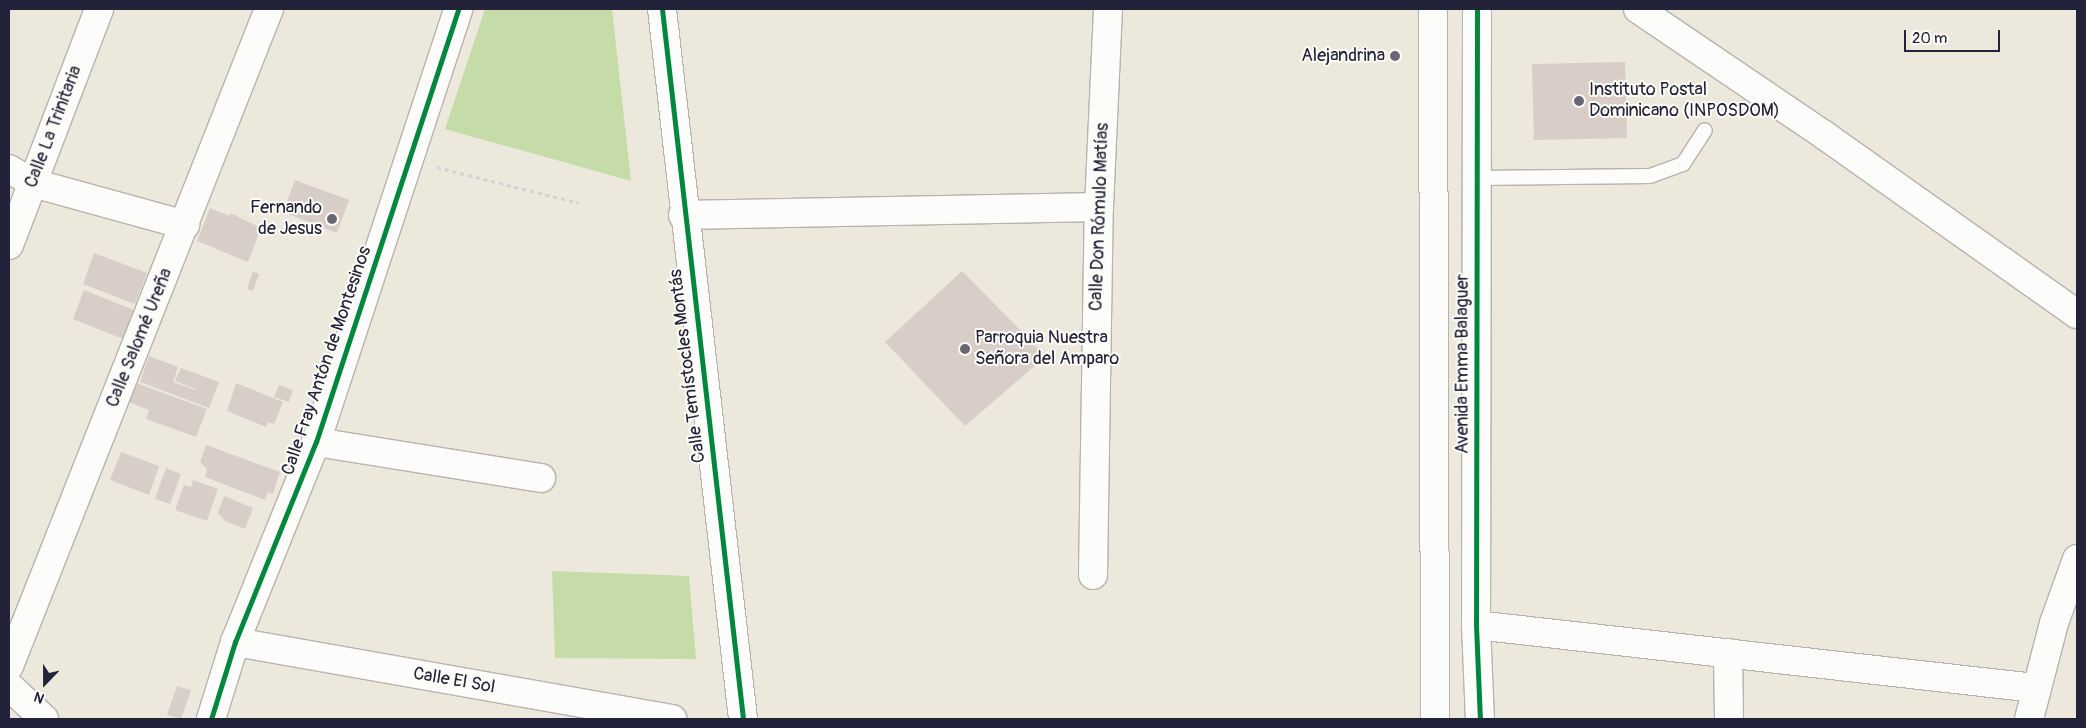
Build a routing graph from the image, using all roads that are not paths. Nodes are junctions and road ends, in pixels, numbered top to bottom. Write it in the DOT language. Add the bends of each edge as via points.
graph roads {
  1 [pos="99,9"];
  2 [pos="269,9"];
  3 [pos="458,9"];
  4 [pos="662,9"];
  5 [pos="1108,9"];
  6 [pos="1433,9"];
  7 [pos="1477,9"];
  8 [pos="1638,9"];
  9 [pos="1705,130"];
  10 [pos="9,170"];
  11 [pos="1477,178"];
  12 [pos="33,183"];
  13 [pos="1099,207"];
  14 [pos="683,215"];
  15 [pos="185,225"];
  16 [pos="9,245"];
  17 [pos="2077,314"];
  18 [pos="316,442"];
  19 [pos="541,478"];
  20 [pos="2077,559"];
  21 [pos="1092,575"];
  22 [pos="1434,622"];
  23 [pos="1476,625"];
  24 [pos="235,642"];
  25 [pos="1728,653"];
  26 [pos="9,666"];
  27 [pos="9,686"];
  28 [pos="2035,688"];
  29 [pos="44,719"];
  30 [pos="211,719"];
  31 [pos="672,719"];
  32 [pos="743,719"];
  33 [pos="1435,719"];
  34 [pos="1480,719"];
  35 [pos="1729,719"];
  36 [pos="2029,719"];
  1 -- 12 [label="street, Calle La Trinitaria"];
  2 -- 15 [label="street, Calle Salomé Ureña"];
  3 -- 18 [label="street, Calle Fray Antón de Montesinos"];
  4 -- 14 [label="street, Calle Temístocles Montás"];
  5 -- 13 [label="street, Calle Don Rómulo Matías"];
  6 -- 22 [label="street, Avenida Emma Balaguer"];
  7 -- 11 [label="street, Avenida Emma Balaguer"];
  8 -- 17 [label="street" via="1824,135"];
  9 -- 11 [label="lane" via="1683,164 1650,176"];
  10 -- 12 [label="street"];
  11 -- 23 [label="street, Avenida Emma Balaguer"];
  12 -- 15 [label="street"];
  12 -- 16 [label="street, Calle La Trinitaria"];
  13 -- 14 [label="street"];
  13 -- 21 [label="street, Calle Don Rómulo Matías"];
  14 -- 32 [label="street, Calle Temístocles Montás"];
  15 -- 26 [label="street, Calle Salomé Ureña"];
  18 -- 19 [label="street"];
  18 -- 24 [label="street, Calle Fray Antón de Montesinos"];
  20 -- 28 [label="street"];
  22 -- 23 [label="street"];
  22 -- 33 [label="street, Avenida Emma Balaguer"];
  23 -- 25 [label="street"];
  23 -- 34 [label="street, Avenida Emma Balaguer"];
  24 -- 30 [label="street, Calle Fray Antón de Montesinos"];
  24 -- 31 [label="street, Calle El Sol"];
  25 -- 28 [label="street"];
  25 -- 35 [label="street"];
  27 -- 29 [label="street"];
  28 -- 36 [label="street"];
}
